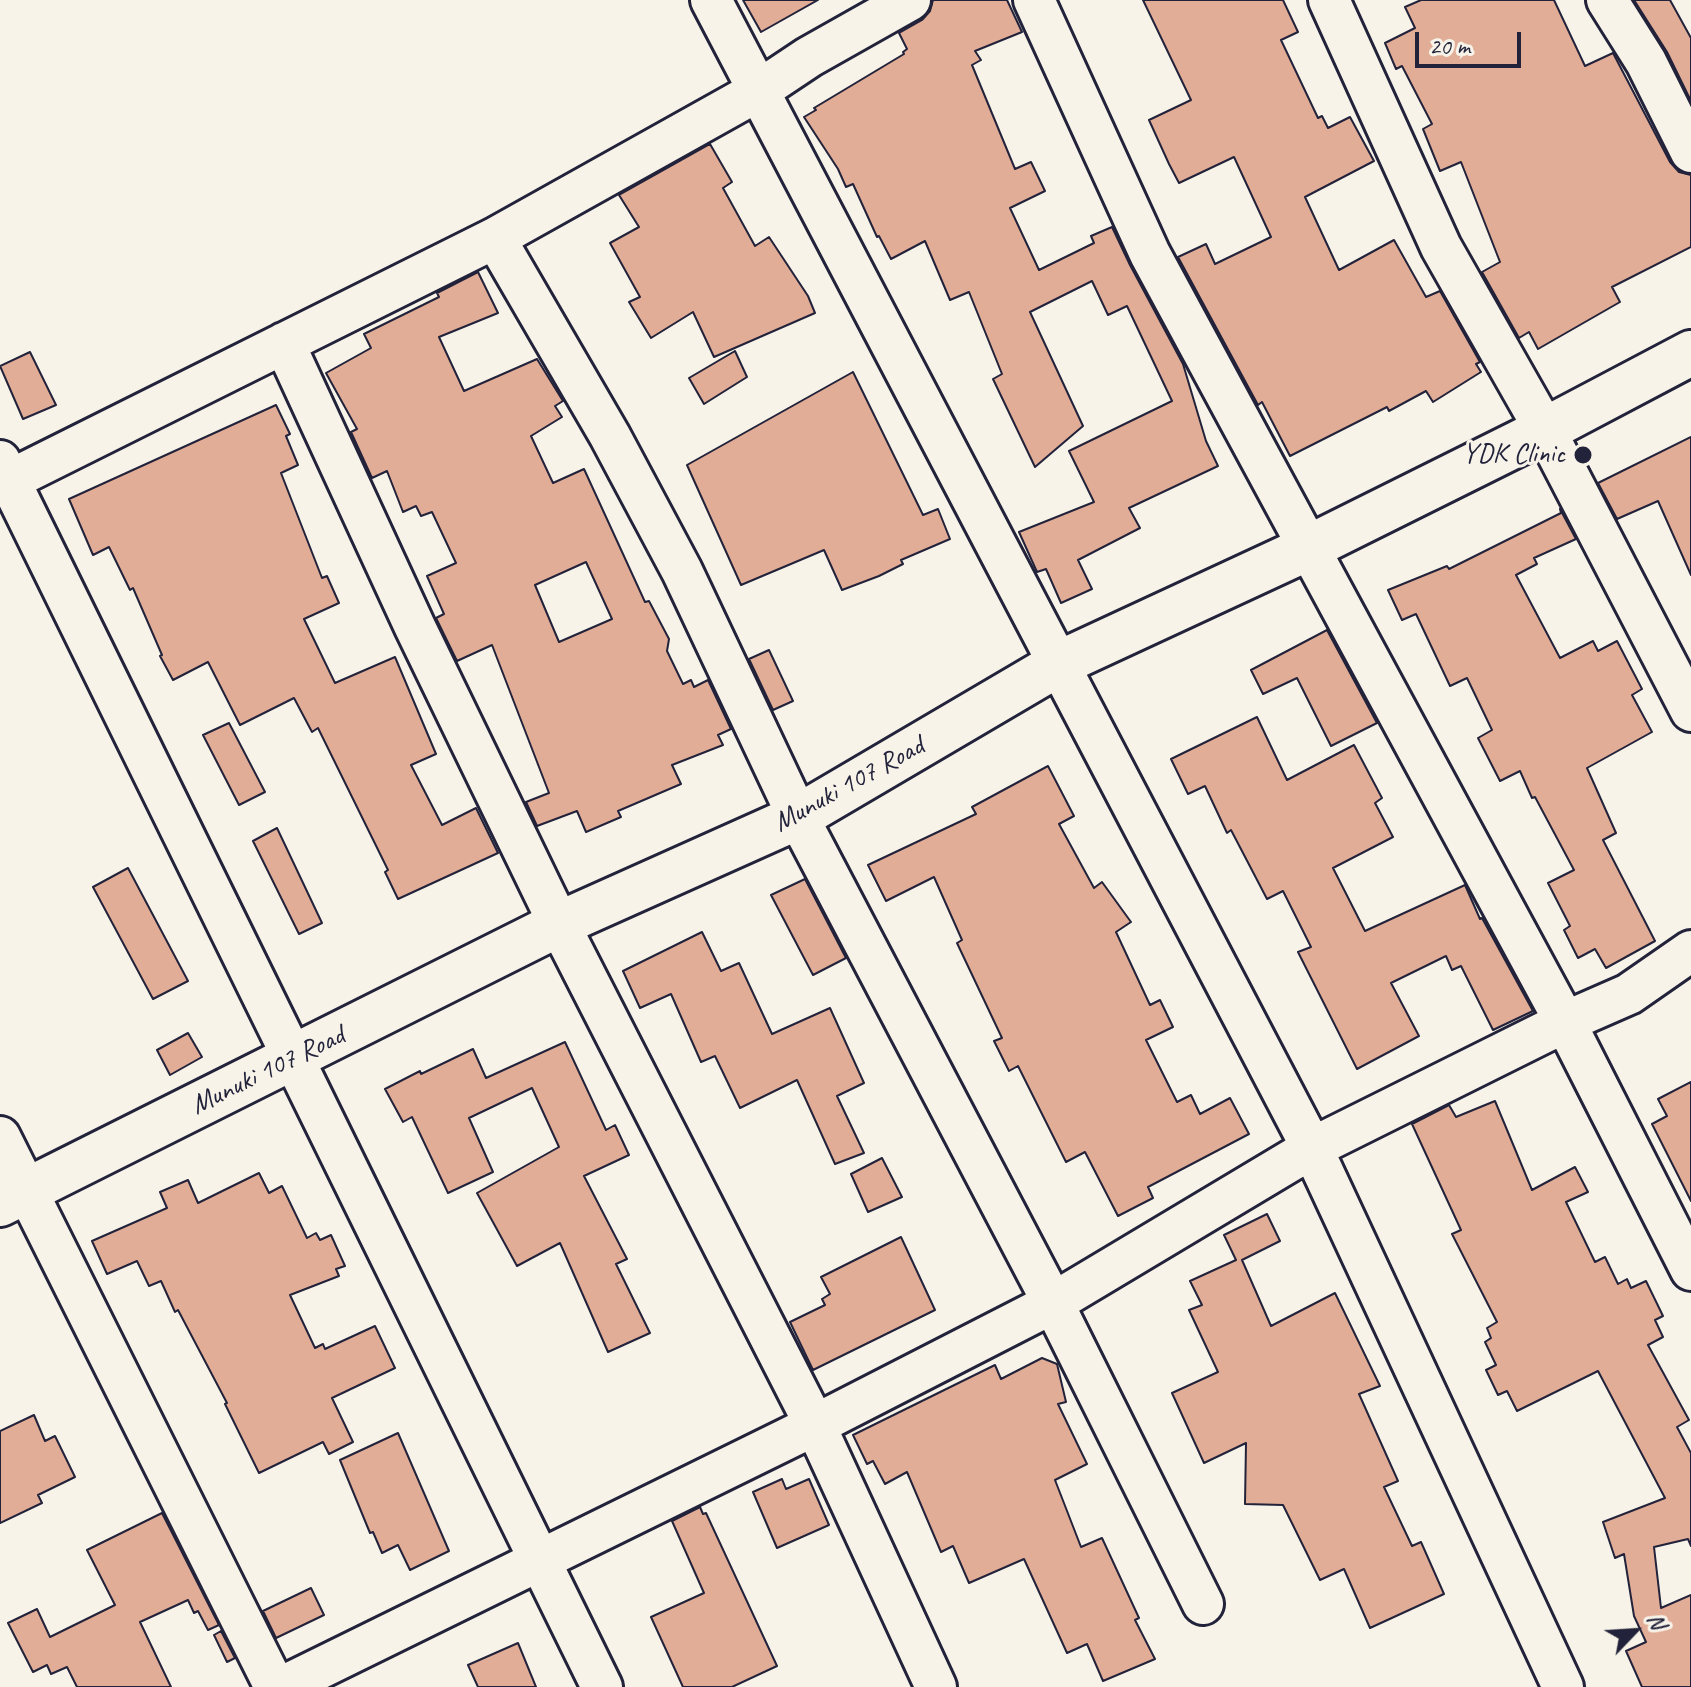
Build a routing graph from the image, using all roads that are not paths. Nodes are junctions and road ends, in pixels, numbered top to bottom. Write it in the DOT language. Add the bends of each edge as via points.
graph roads {
  1 [pos="711,0"];
  2 [pos="910,0"];
  3 [pos="1034,0"];
  4 [pos="1329,0"];
  5 [pos="1607,0"];
  6 [pos="758,91"];
  7 [pos="1691,152"];
  8 [pos="495,238"];
  9 [pos="284,343"];
  10 [pos="1691,353"];
  11 [pos="1545,430"];
  12 [pos="3,475"];
  13 [pos="1308,548"];
  14 [pos="1060,663"];
  15 [pos="1691,711"];
  16 [pos="798,817"];
  17 [pos="559,924"];
  18 [pos="1691,951"];
  19 [pos="1565,1022"];
  20 [pos="294,1058"];
  21 [pos="0,1137"];
  22 [pos="1312,1148"];
  23 [pos="13,1197"];
  24 [pos="1691,1270"];
  25 [pos="1053,1303"];
  26 [pos="815,1425"];
  27 [pos="1203,1604"];
  28 [pos="275,1687"];
  29 [pos="282,1687"];
  30 [pos="602,1687"];
  31 [pos="936,1687"];
  32 [pos="1563,1687"];
  1 -- 6 [label="street"];
  2 -- 6 [label="street"];
  3 -- 13 [label="street" via="1150,254"];
  4 -- 11 [label="street" via="1441,247"];
  5 -- 7 [label="street" via="1646,62"];
  6 -- 8 [label="street"];
  6 -- 14 [label="street"];
  8 -- 9 [label="street"];
  8 -- 16 [label="street" via="682,571"];
  9 -- 12 [label="street"];
  9 -- 17 [label="street"];
  10 -- 11 [label="street, Munuki 107 Road"];
  11 -- 13 [label="street, Munuki 107 Road"];
  11 -- 15 [label="street"];
  12 -- 20 [label="street"];
  13 -- 14 [label="street, Munuki 107 Road"];
  13 -- 19 [label="street"];
  14 -- 16 [label="street, Munuki 107 Road"];
  14 -- 22 [label="street"];
  16 -- 17 [label="street, Munuki 107 Road"];
  16 -- 25 [label="street"];
  17 -- 20 [label="street, Munuki 107 Road"];
  17 -- 26 [label="street"];
  18 -- 19 [label="street" via="1629,994"];
  19 -- 22 [label="street"];
  19 -- 24 [label="street"];
  20 -- 23 [label="street, Munuki 107 Road"];
  20 -- 30 [label="street"];
  21 -- 23 [label="street"];
  22 -- 25 [label="street"];
  22 -- 32 [label="street"];
  23 -- 28 [label="street"];
  25 -- 26 [label="street"];
  25 -- 27 [label="street"];
  26 -- 29 [label="street"];
  26 -- 31 [label="street"];
}
